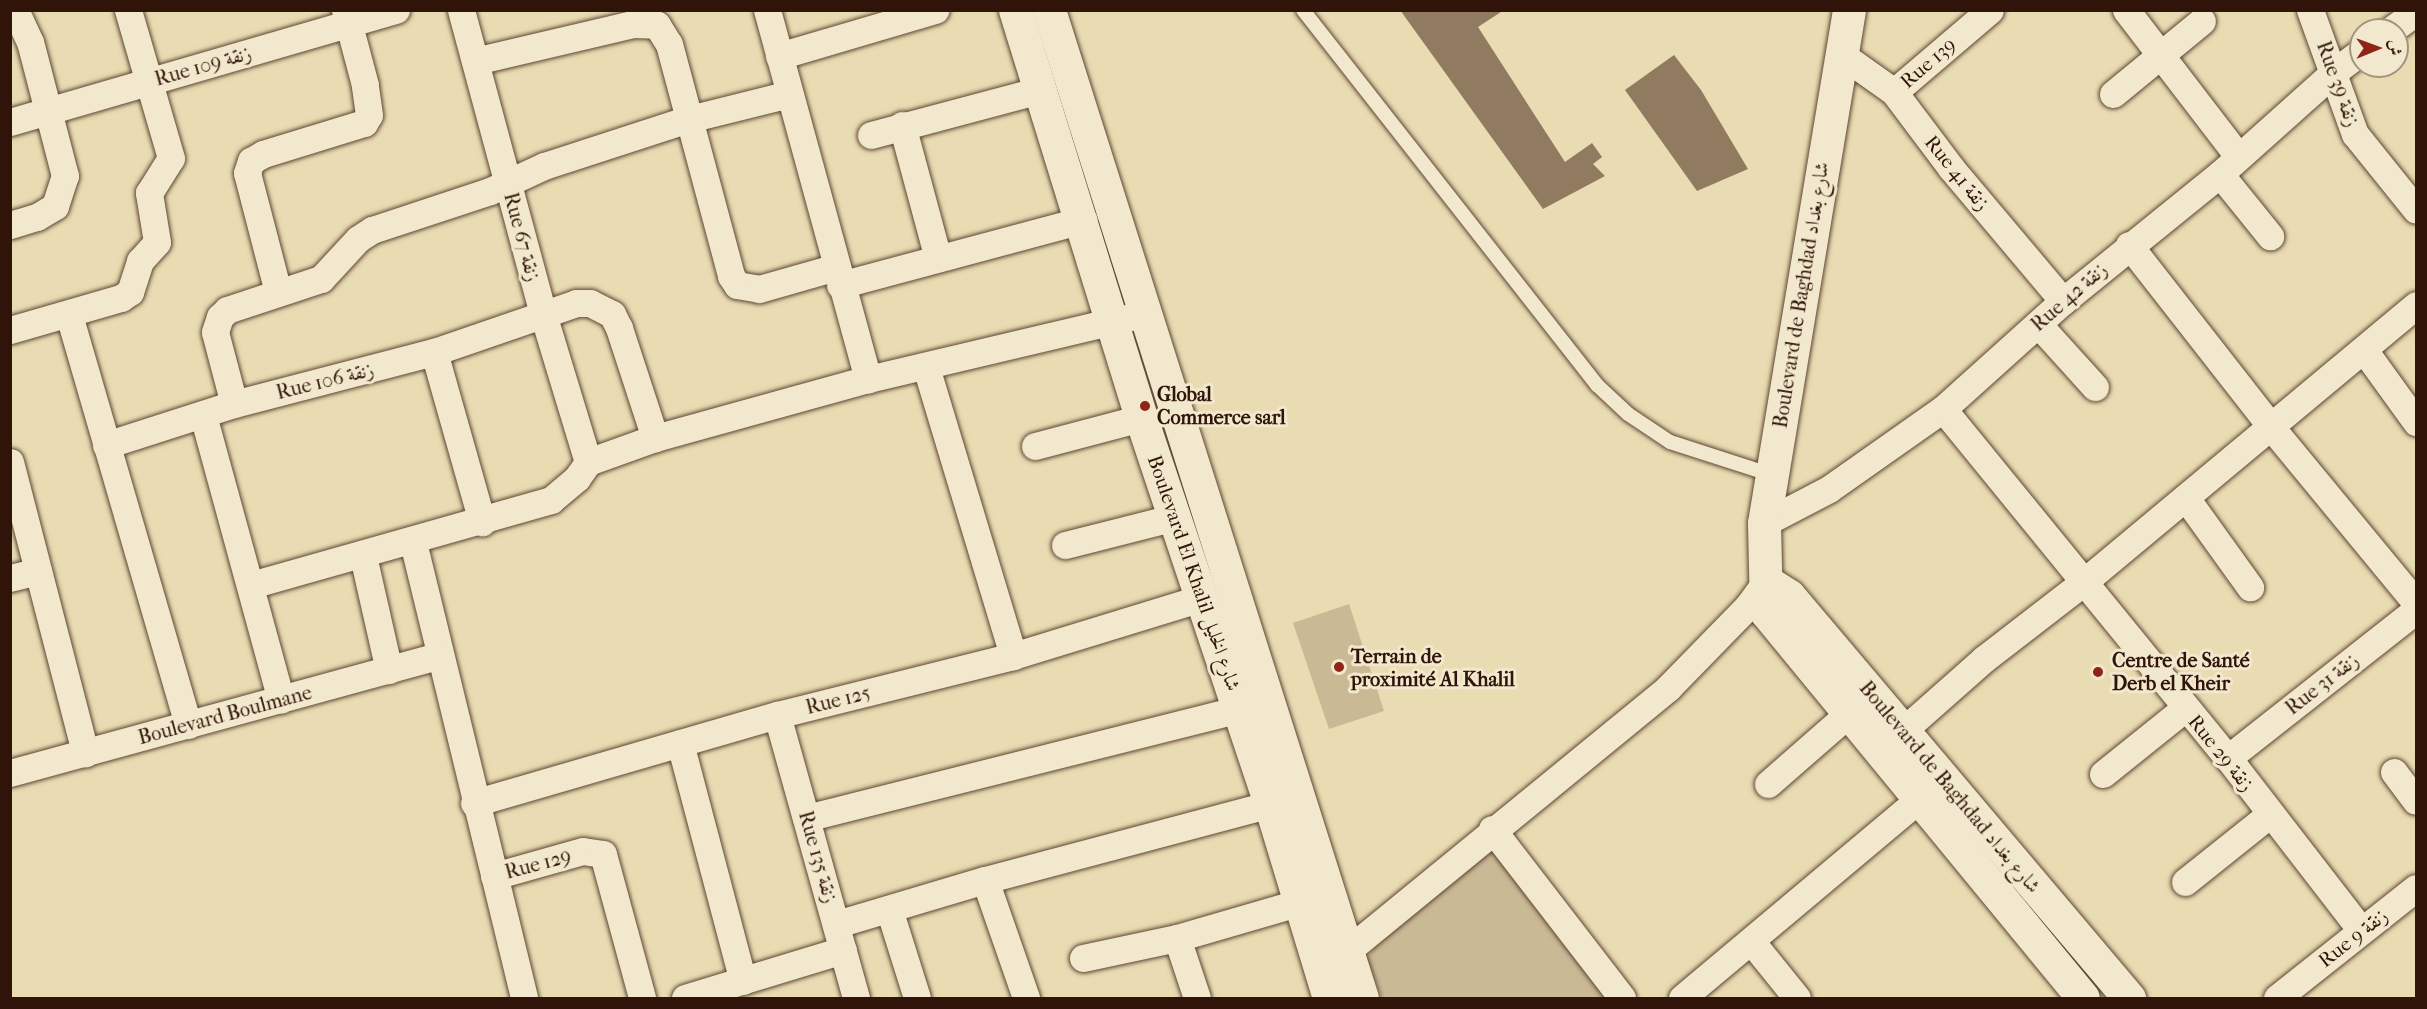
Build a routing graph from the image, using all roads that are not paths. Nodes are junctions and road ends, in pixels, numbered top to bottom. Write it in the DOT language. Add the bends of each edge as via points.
graph roads {
  1 [pos="15,10"];
  2 [pos="128,10"];
  3 [pos="396,10"];
  4 [pos="461,10"];
  5 [pos="767,10"];
  6 [pos="935,10"];
  7 [pos="1015,10"];
  8 [pos="1049,10"];
  9 [pos="1303,10"];
  10 [pos="1849,10"];
  11 [pos="1990,10"];
  12 [pos="2126,10"];
  13 [pos="2310,10"];
  14 [pos="347,18"];
  15 [pos="2202,21"];
  16 [pos="2162,53"];
  17 [pos="1842,55"];
  18 [pos="779,56"];
  19 [pos="475,61"];
  20 [pos="2349,61"];
  21 [pos="2334,72"];
  22 [pos="148,81"];
  23 [pos="1041,90"];
  24 [pos="1894,92"];
  25 [pos="789,94"];
  26 [pos="2113,94"];
  27 [pos="49,112"];
  28 [pos="689,119"];
  29 [pos="10,122"];
  30 [pos="902,125"];
  31 [pos="871,135"];
  32 [pos="2229,165"];
  33 [pos="508,183"];
  34 [pos="2416,210"];
  35 [pos="1083,220"];
  36 [pos="10,225"];
  37 [pos="2270,236"];
  38 [pos="2129,245"];
  39 [pos="938,258"];
  40 [pos="838,276"];
  41 [pos="278,292"];
  42 [pos="2063,301"];
  43 [pos="2416,305"];
  44 [pos="543,314"];
  45 [pos="69,315"];
  46 [pos="1128,318"];
  47 [pos="2038,324"];
  48 [pos="10,330"];
  49 [pos="2364,350"];
  50 [pos="434,352"];
  51 [pos="926,367"];
  52 [pos="868,380"];
  53 [pos="2095,387"];
  54 [pos="234,404"];
  55 [pos="1943,409"];
  56 [pos="203,415"];
  57 [pos="1141,418"];
  58 [pos="2416,422"];
  59 [pos="2271,427"];
  60 [pos="655,438"];
  61 [pos="106,445"];
  62 [pos="1035,446"];
  63 [pos="10,462"];
  64 [pos="588,462"];
  65 [pos="1772,475"];
  66 [pos="2186,498"];
  67 [pos="1176,517"];
  68 [pos="482,522"];
  69 [pos="1764,523"];
  70 [pos="413,542"];
  71 [pos="1065,545"];
  72 [pos="363,556"];
  73 [pos="38,571"];
  74 [pos="10,578"];
  75 [pos="1766,581"];
  76 [pos="2085,581"];
  77 [pos="251,585"];
  78 [pos="2411,585"];
  79 [pos="2250,587"];
  80 [pos="1202,598"];
  81 [pos="2416,610"];
  82 [pos="439,656"];
  83 [pos="1013,656"];
  84 [pos="389,670"];
  85 [pos="281,699"];
  86 [pos="2185,708"];
  87 [pos="1240,709"];
  88 [pos="1849,713"];
  89 [pos="777,715"];
  90 [pos="188,725"];
  91 [pos="1892,741"];
  92 [pos="680,743"];
  93 [pos="85,753"];
  94 [pos="2228,758"];
  95 [pos="2394,772"];
  96 [pos="10,773"];
  97 [pos="2103,774"];
  98 [pos="1768,784"];
  99 [pos="1931,789"];
  100 [pos="2416,801"];
  101 [pos="474,803"];
  102 [pos="1270,804"];
  103 [pos="2269,815"];
  104 [pos="806,818"];
  105 [pos="1492,829"];
  106 [pos="494,876"];
  107 [pos="985,880"];
  108 [pos="2185,882"];
  109 [pos="2413,900"];
  110 [pos="1301,902"];
  111 [pos="889,909"];
  112 [pos="837,924"];
  113 [pos="2361,930"];
  114 [pos="1342,938"];
  115 [pos="1177,939"];
  116 [pos="1751,941"];
  117 [pos="843,950"];
  118 [pos="1083,958"];
  119 [pos="743,981"];
  120 [pos="2288,995"];
  121 [pos="524,999"];
  122 [pos="642,999"];
  123 [pos="685,999"];
  124 [pos="856,999"];
  125 [pos="917,999"];
  126 [pos="1026,999"];
  127 [pos="1197,999"];
  128 [pos="1329,999"];
  129 [pos="1362,999"];
  130 [pos="1622,999"];
  131 [pos="1682,999"];
  132 [pos="1797,999"];
  133 [pos="2083,999"];
  134 [pos="2129,999"];
  1 -- 27 [label="street" via="30,42"];
  2 -- 22 [label="street"];
  3 -- 14 [label="street, Rue 109 زنقة"];
  4 -- 19 [label="street, Rue 67 زنقة"];
  5 -- 18 [label="street"];
  6 -- 18 [label="street"];
  7 -- 23 [label="street, Boulevard El Khalil شارع الخليل"];
  8 -- 46 [label="street, Boulevard El Khalil شارع الخليل"];
  9 -- 65 [label="lane" via="1597,385 1628,414 1670,442"];
  10 -- 17 [label="street, Boulevard de Baghdad شارع بغداد"];
  11 -- 24 [label="street, Rue 139"];
  12 -- 16 [label="street"];
  13 -- 21 [label="street, Rue 39 زنقة"];
  14 -- 22 [label="street, Rue 109 زنقة"];
  14 -- 41 [label="street" via="367,94 369,115 364,123 263,154 251,161 247,173"];
  15 -- 16 [label="street"];
  16 -- 26 [label="street"];
  16 -- 32 [label="street"];
  17 -- 24 [label="street, Rue 41 زنقة"];
  17 -- 65 [label="street, Boulevard de Baghdad شارع بغداد"];
  18 -- 25 [label="street"];
  19 -- 28 [label="street" via="633,24 657,25 669,44"];
  19 -- 33 [label="street, Rue 67 زنقة"];
  20 -- 21 [label="street, Rue 42 زنقة"];
  21 -- 32 [label="street, Rue 42 زنقة"];
  21 -- 34 [label="street, Rue 39 زنقة" via="2355,134"];
  22 -- 27 [label="street, Rue 109 زنقة"];
  22 -- 45 [label="street" via="171,158 149,193 157,242 140,261 130,292"];
  23 -- 30 [label="street"];
  23 -- 35 [label="street, Boulevard El Khalil شارع الخليل"];
  24 -- 42 [label="street, Rue 41 زنقة" via="1951,168"];
  25 -- 28 [label="street"];
  25 -- 40 [label="street"];
  27 -- 29 [label="street, Rue 109 زنقة"];
  27 -- 36 [label="street" via="64,186 55,206 38,217"];
  28 -- 33 [label="street" via="544,166"];
  28 -- 40 [label="street" via="726,262 737,285 759,289"];
  30 -- 31 [label="street"];
  30 -- 39 [label="street"];
  32 -- 37 [label="street"];
  32 -- 38 [label="street, Rue 42 زنقة"];
  33 -- 41 [label="street" via="372,230 358,239 321,279"];
  33 -- 44 [label="street, Rue 67 زنقة"];
  35 -- 39 [label="street"];
  35 -- 46 [label="street, Boulevard El Khalil شارع الخليل"];
  38 -- 42 [label="street, Rue 42 زنقة"];
  38 -- 59 [label="street"];
  39 -- 40 [label="street"];
  40 -- 52 [label="street"];
  41 -- 54 [label="street" via="228,310 216,326"];
  42 -- 47 [label="street, Rue 42 زنقة"];
  43 -- 49 [label="street"];
  44 -- 50 [label="street, Rue 106 زنقة"];
  44 -- 60 [label="street, Rue 106 زنقة" via="583,303 603,307 612,314"];
  44 -- 64 [label="street, Rue 67 زنقة"];
  45 -- 48 [label="street"];
  45 -- 61 [label="street"];
  46 -- 51 [label="street"];
  46 -- 57 [label="street, Boulevard El Khalil شارع الخليل"];
  46 -- 114 [label="street, Boulevard El Khalil شارع الخليل"];
  47 -- 53 [label="street"];
  47 -- 55 [label="street, Rue 42 زنقة"];
  49 -- 58 [label="street"];
  49 -- 59 [label="street"];
  50 -- 54 [label="street, Rue 106 زنقة"];
  50 -- 68 [label="street"];
  51 -- 52 [label="street"];
  51 -- 83 [label="street"];
  52 -- 60 [label="street"];
  54 -- 56 [label="street, Rue 106 زنقة"];
  55 -- 69 [label="street, Rue 42 زنقة" via="1828,489"];
  55 -- 76 [label="street, Rue 29 زنقة"];
  56 -- 61 [label="street, Rue 106 زنقة"];
  56 -- 77 [label="street"];
  57 -- 62 [label="street"];
  57 -- 67 [label="street, Boulevard El Khalil شارع الخليل"];
  59 -- 66 [label="street"];
  59 -- 78 [label="street"];
  60 -- 64 [label="street"];
  61 -- 90 [label="street"];
  63 -- 73 [label="street"];
  64 -- 68 [label="street" via="551,500"];
  65 -- 69 [label="street, Boulevard de Baghdad شارع بغداد"];
  66 -- 76 [label="street"];
  66 -- 79 [label="street"];
  67 -- 71 [label="street"];
  67 -- 80 [label="street, Boulevard El Khalil شارع الخليل"];
  68 -- 70 [label="street"];
  69 -- 75 [label="street, Boulevard de Baghdad شارع بغداد"];
  70 -- 72 [label="street"];
  70 -- 82 [label="street"];
  72 -- 77 [label="street"];
  72 -- 84 [label="street"];
  73 -- 74 [label="street"];
  73 -- 93 [label="street"];
  75 -- 88 [label="street, Boulevard de Baghdad شارع بغداد" via="1766,612"];
  75 -- 91 [label="street, Boulevard de Baghdad شارع بغداد" via="1789,596"];
  75 -- 105 [label="street" via="1748,606 1668,688"];
  76 -- 86 [label="street, Rue 29 زنقة"];
  76 -- 91 [label="street" via="1984,659"];
  77 -- 85 [label="street"];
  80 -- 83 [label="street, Rue 125"];
  80 -- 87 [label="street, Boulevard El Khalil شارع الخليل"];
  81 -- 94 [label="street, Rue 31 زنقة"];
  82 -- 84 [label="street, Boulevard Boulmane"];
  82 -- 101 [label="street"];
  83 -- 89 [label="street, Rue 125"];
  84 -- 85 [label="street, Boulevard Boulmane"];
  85 -- 90 [label="street, Boulevard Boulmane"];
  86 -- 94 [label="street, Rue 29 زنقة"];
  86 -- 97 [label="street"];
  87 -- 102 [label="street, Boulevard El Khalil شارع الخليل"];
  87 -- 104 [label="street"];
  88 -- 91 [label="street, Boulevard de Baghdad شارع بغداد"];
  88 -- 98 [label="street"];
  89 -- 92 [label="street, Rue 125"];
  89 -- 104 [label="street, Rue 135 زنقة"];
  90 -- 93 [label="street, Boulevard Boulmane"];
  91 -- 99 [label="street, Boulevard de Baghdad شارع بغداد"];
  92 -- 101 [label="street, Rue 125"];
  92 -- 119 [label="street"];
  93 -- 96 [label="street, Boulevard Boulmane"];
  94 -- 103 [label="street, Rue 29 زنقة"];
  95 -- 100 [label="street"];
  99 -- 116 [label="street"];
  99 -- 133 [label="street, Boulevard de Baghdad شارع بغداد"];
  99 -- 134 [label="street, Boulevard de Baghdad شارع بغداد"];
  101 -- 106 [label="street"];
  102 -- 107 [label="street"];
  102 -- 110 [label="street, Boulevard El Khalil شارع الخليل"];
  103 -- 108 [label="street"];
  103 -- 113 [label="street, Rue 29 زنقة"];
  104 -- 112 [label="street, Rue 135 زنقة"];
  105 -- 114 [label="street" via="1400,904"];
  105 -- 130 [label="street"];
  106 -- 121 [label="street"];
  106 -- 122 [label="street, Rue 129" via="597,850 608,861"];
  107 -- 111 [label="street"];
  107 -- 126 [label="street"];
  109 -- 113 [label="street, Rue 9 زنقة"];
  110 -- 115 [label="street"];
  110 -- 128 [label="street, Boulevard El Khalil شارع الخليل"];
  111 -- 112 [label="street"];
  111 -- 125 [label="street"];
  112 -- 117 [label="street, Rue 135 زنقة"];
  113 -- 120 [label="street, Rue 9 زنقة"];
  114 -- 129 [label="street, Boulevard El Khalil شارع الخليل"];
  115 -- 118 [label="street"];
  115 -- 127 [label="street"];
  116 -- 131 [label="street"];
  116 -- 132 [label="street"];
  117 -- 119 [label="street"];
  117 -- 124 [label="street, Rue 135 زنقة"];
  119 -- 123 [label="street"];
}
